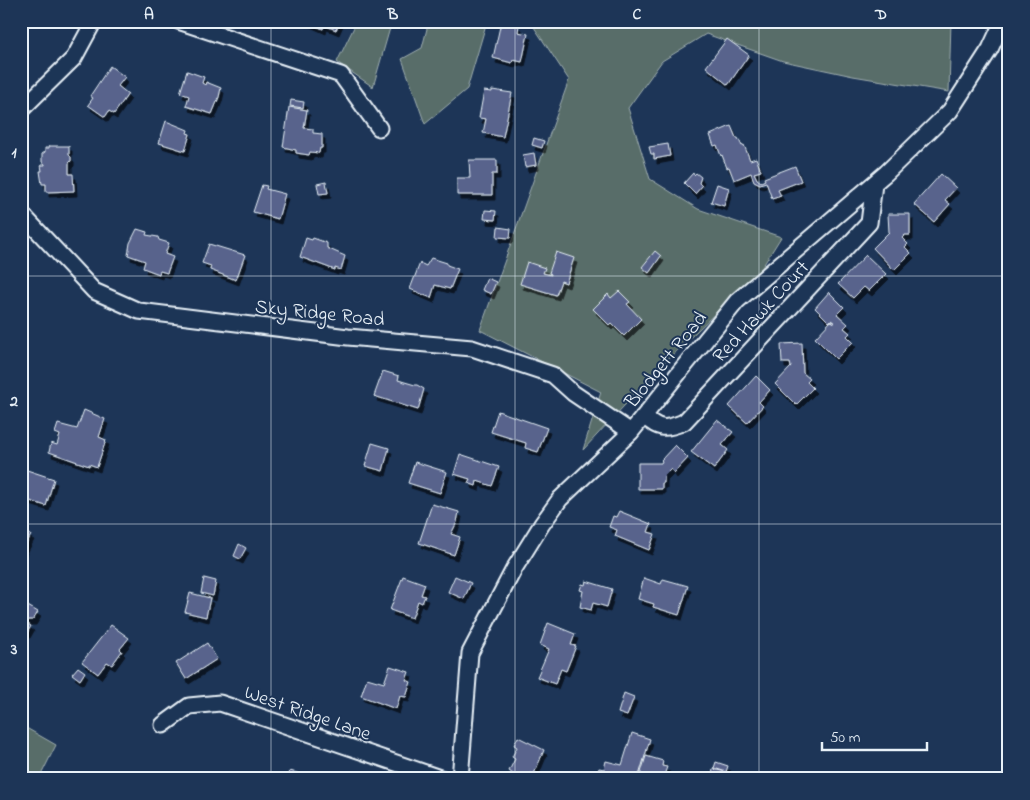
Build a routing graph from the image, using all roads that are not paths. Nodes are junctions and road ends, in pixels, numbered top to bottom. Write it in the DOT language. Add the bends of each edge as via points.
graph roads {
  1 [pos="94,21"];
  2 [pos="178,21"];
  3 [pos="1003,21"];
  4 [pos="21,110"];
  5 [pos="378,128"];
  6 [pos="874,184"];
  7 [pos="21,213"];
  8 [pos="644,416"];
  9 [pos="631,432"];
  10 [pos="163,725"];
  11 [pos="443,779"];
  12 [pos="460,779"];
  1 -- 4 [label="street" via="74,58"];
  2 -- 5 [label="street" via="341,75"];
  3 -- 6 [label="street, Blodgett Road" via="990,49 950,111"];
  6 -- 8 [label="street, Blodgett Road" via="737,301"];
  6 -- 8 [label="street, Red Hawk Court" via="869,223 684,422 668,429 654,425"];
  7 -- 9 [label="street, Sky Ridge Road" via="94,291 139,311 348,337 472,348 553,375 573,393"];
  8 -- 9 [label="street, Blodgett Road"];
  9 -- 12 [label="street, Blodgett Road" via="560,499 514,569 470,653"];
  10 -- 11 [label="street, West Ridge Lane" via="189,706 220,703"];
}
